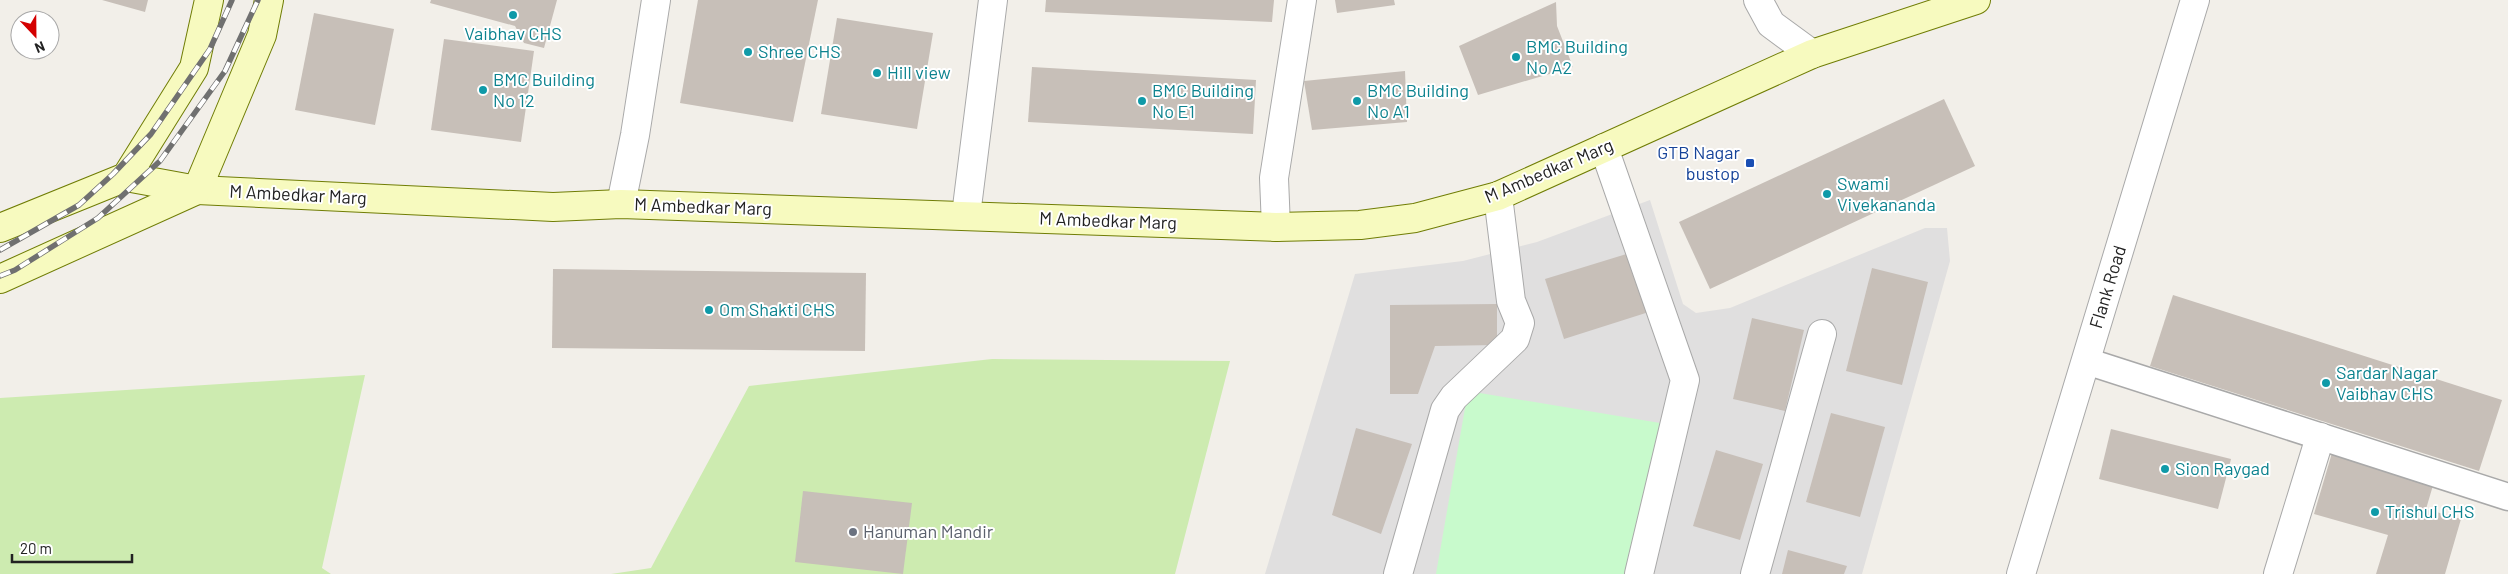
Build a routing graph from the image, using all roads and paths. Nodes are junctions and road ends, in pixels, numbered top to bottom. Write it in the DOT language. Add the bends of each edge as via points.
graph roads {
  1 [pos="209,0"];
  2 [pos="269,0"];
  3 [pos="656,0"];
  4 [pos="993,0"];
  5 [pos="1302,0"];
  6 [pos="1758,0"];
  7 [pos="1976,0"];
  8 [pos="2196,0"];
  9 [pos="1812,54"];
  10 [pos="1604,148"];
  11 [pos="126,177"];
  12 [pos="197,190"];
  13 [pos="1498,196"];
  14 [pos="621,204"];
  15 [pos="966,215"];
  16 [pos="1276,227"];
  17 [pos="0,228"];
  18 [pos="0,278"];
  19 [pos="1822,334"];
  20 [pos="2086,361"];
  21 [pos="2320,436"];
  22 [pos="2508,498"];
  23 [pos="1398,574"];
  24 [pos="1639,574"];
  25 [pos="1755,574"];
  26 [pos="2022,574"];
  27 [pos="2278,574"];
  1 -- 11 [label="main road" via="194,68"];
  2 -- 12 [label="main road" via="262,35"];
  3 -- 14 [label="street"];
  4 -- 15 [label="street"];
  5 -- 16 [label="street" via="1274,178"];
  6 -- 9 [label="street" via="1771,24"];
  7 -- 9 [label="main road, M Ambedkar Marg"];
  8 -- 20 [label="street, Flank Road"];
  9 -- 10 [label="main road, M Ambedkar Marg"];
  10 -- 13 [label="main road, M Ambedkar Marg"];
  10 -- 24 [label="street" via="1685,380"];
  11 -- 12 [label="main road, M Ambedkar Marg"];
  11 -- 17 [label="main road"];
  12 -- 14 [label="main road, M Ambedkar Marg" via="554,207"];
  12 -- 18 [label="main road"];
  13 -- 16 [label="main road, M Ambedkar Marg" via="1415,218 1360,225"];
  13 -- 23 [label="street" via="1511,301 1520,323 1515,339 1454,396 1445,410"];
  14 -- 15 [label="main road, M Ambedkar Marg"];
  15 -- 16 [label="main road, M Ambedkar Marg"];
  19 -- 25 [label="street"];
  20 -- 21 [label="street"];
  20 -- 26 [label="street, Flank Road"];
  21 -- 22 [label="street"];
  21 -- 27 [label="street"];
}
